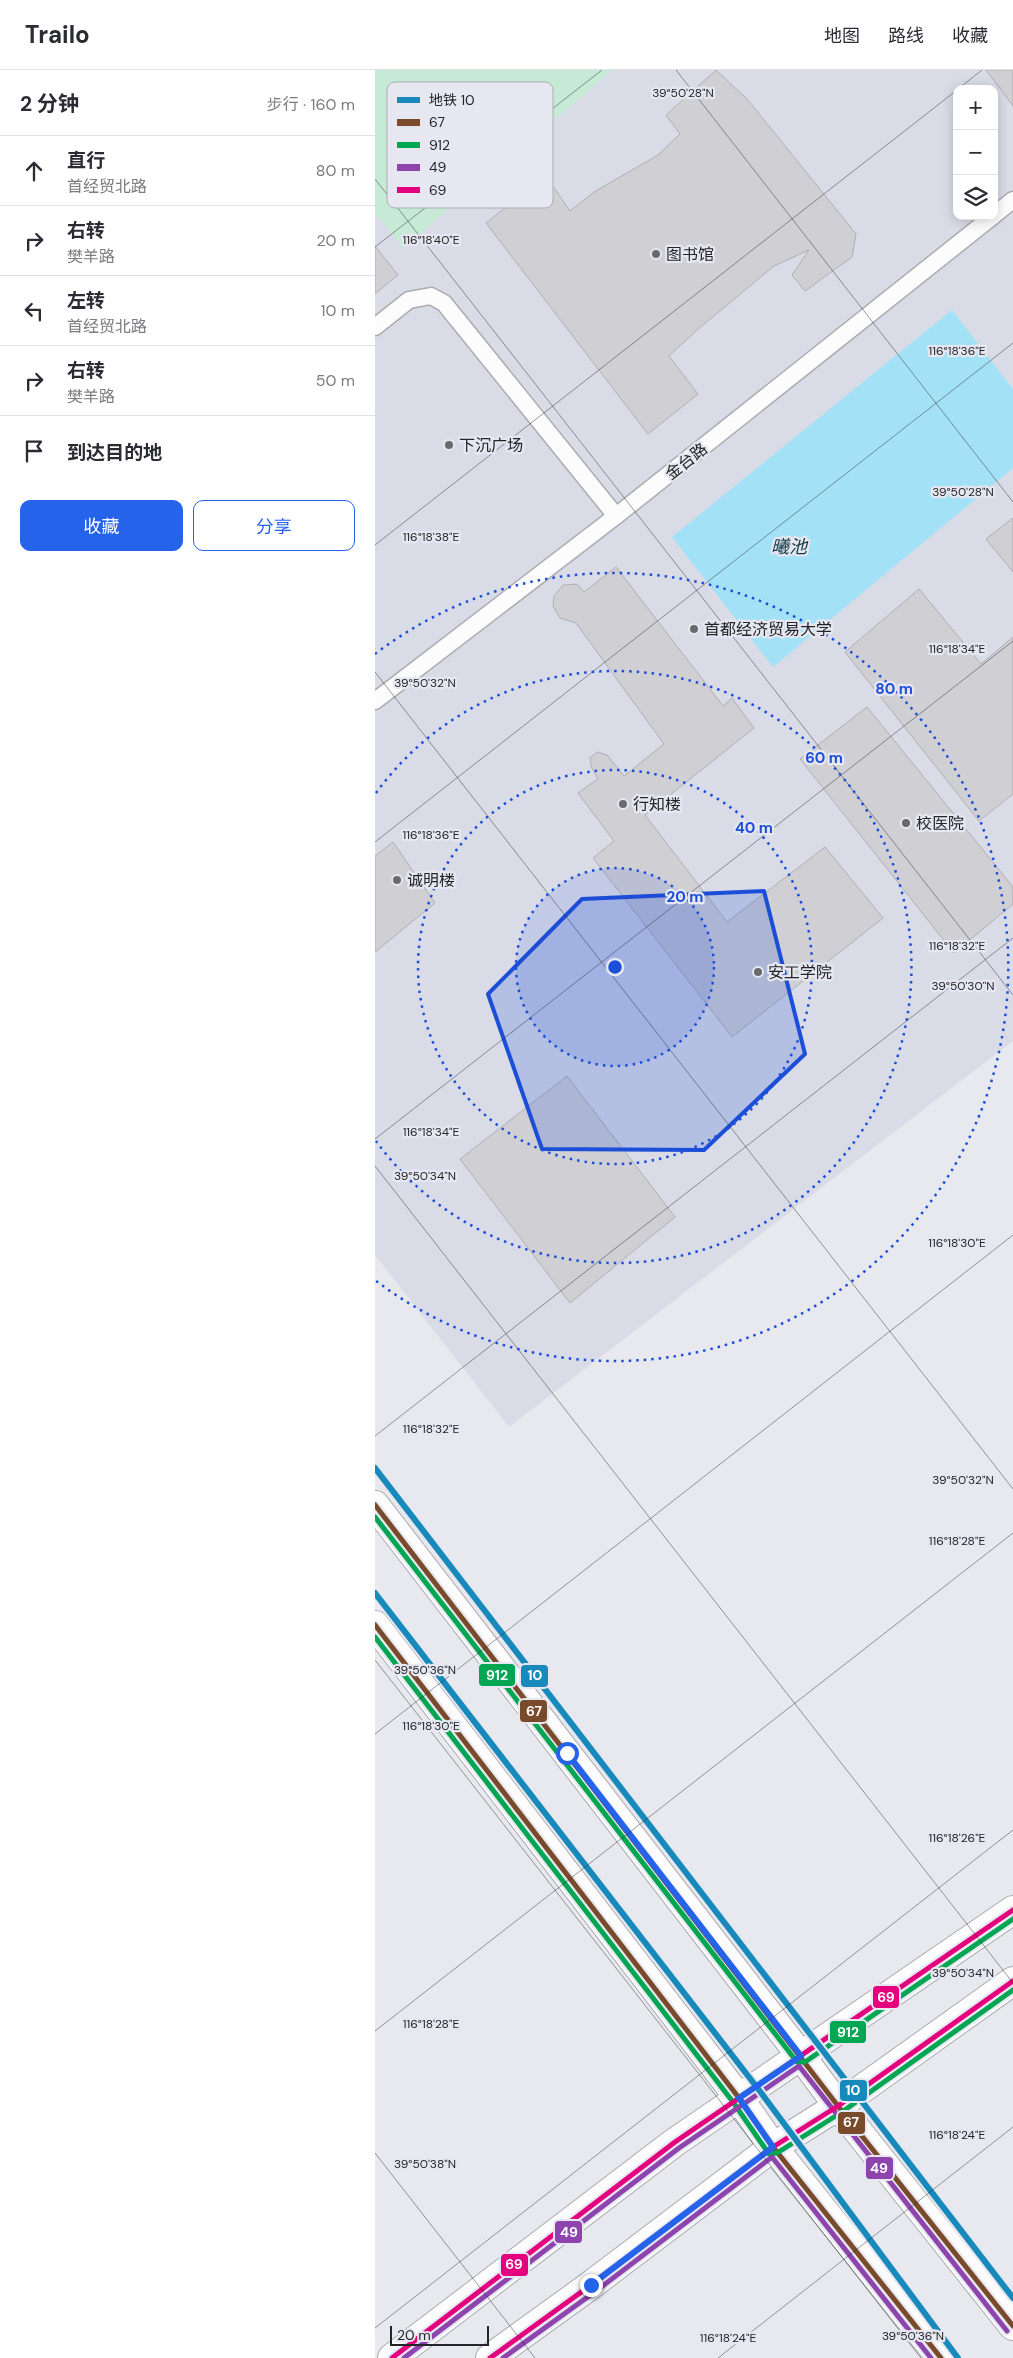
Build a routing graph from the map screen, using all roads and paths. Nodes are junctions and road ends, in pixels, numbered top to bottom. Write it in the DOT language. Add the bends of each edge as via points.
graph roads {
  1 [pos="1013,200"];
  2 [pos="998,213"];
  3 [pos="989,220"];
  4 [pos="375,328"];
  5 [pos="616,516"];
  6 [pos="375,701"];
  7 [pos="375,1505"];
  8 [pos="375,1625"];
  9 [pos="1013,1910"];
  10 [pos="1013,1981"];
  11 [pos="801,2056"];
  12 [pos="739,2098"];
  13 [pos="838,2106"];
  14 [pos="773,2147"];
  15 [pos="1013,2326"];
  16 [pos="392,2358"];
  17 [pos="490,2358"];
  18 [pos="941,2358"];
  1 -- 2 [label="lane, 金台路"];
  3 -- 5 [label="lane, 金台路"];
  4 -- 5 [label="lane" via="409,300 431,296 444,303"];
  5 -- 6 [label="lane, 金台路"];
  7 -- 11 [label="street"];
  8 -- 12 [label="street"];
  9 -- 11 [label="street"];
  10 -- 13 [label="street"];
  11 -- 12 [label="street"];
  11 -- 13 [label="street"];
  12 -- 14 [label="street"];
  12 -- 16 [label="street" via="675,2142"];
  13 -- 14 [label="street"];
  13 -- 15 [label="street"];
  14 -- 17 [label="street"];
  14 -- 18 [label="street"];
}
